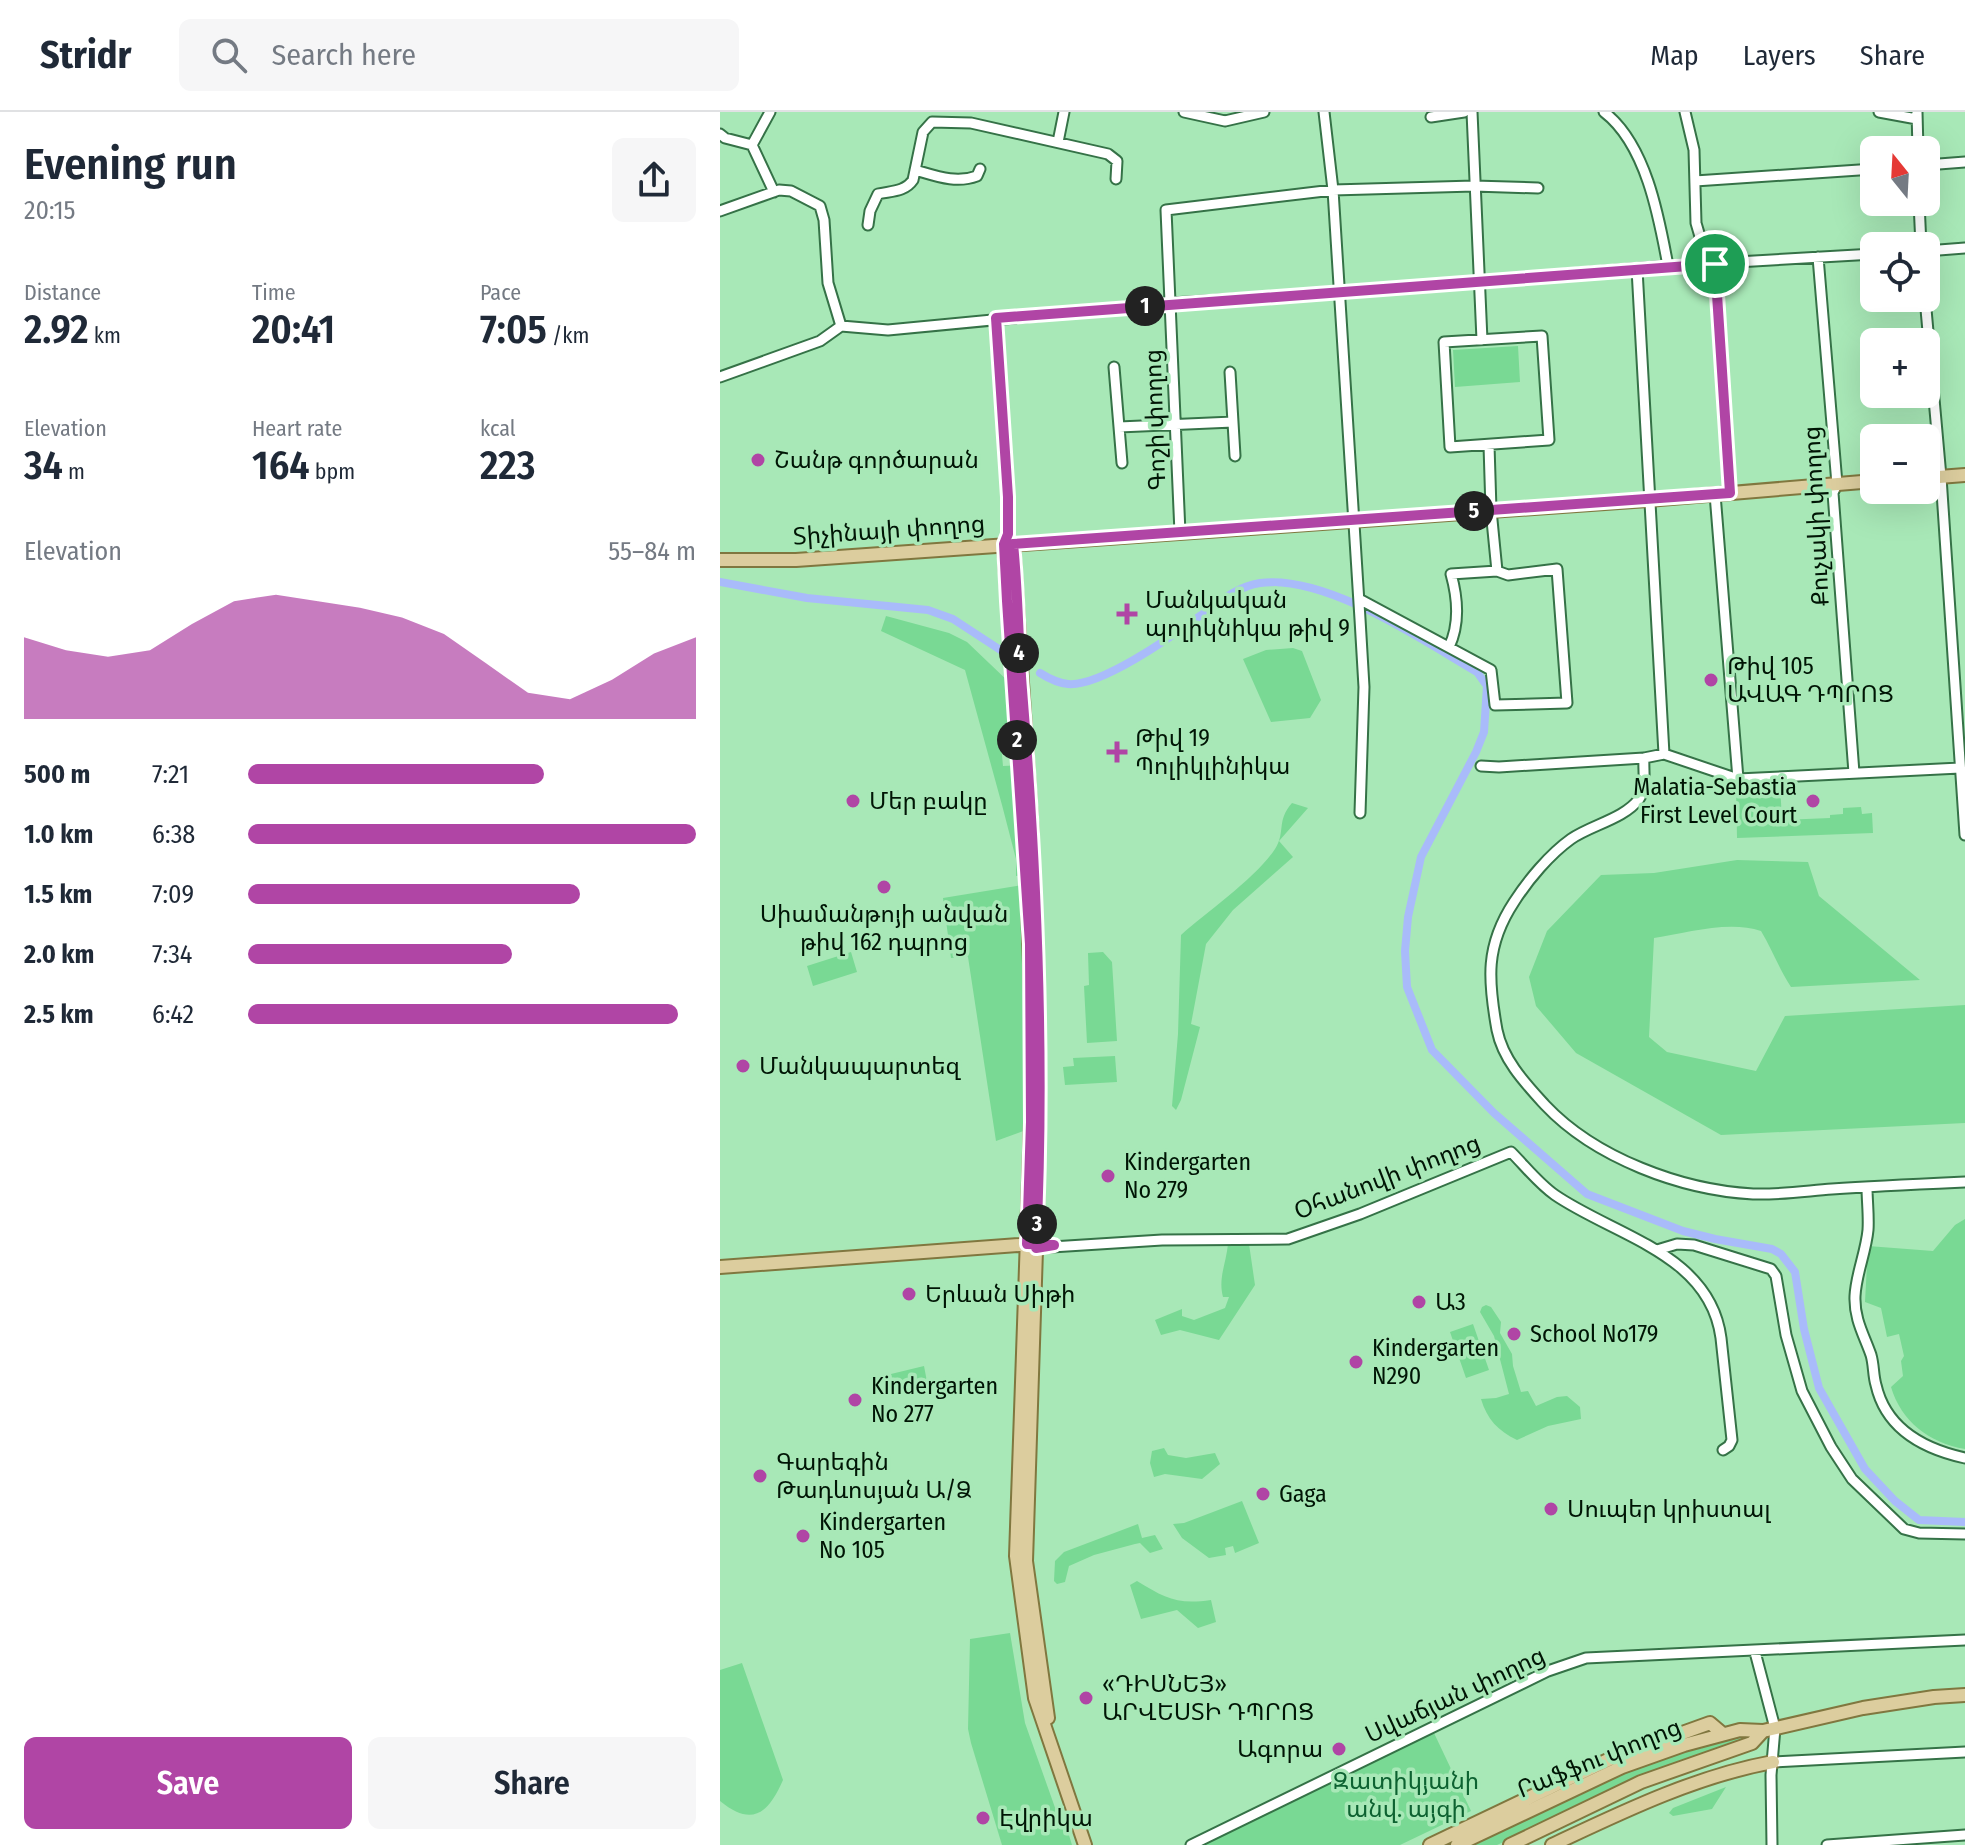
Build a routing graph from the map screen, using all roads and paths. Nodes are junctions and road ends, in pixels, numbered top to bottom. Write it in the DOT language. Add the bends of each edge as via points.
graph roads {
  1 [pos="770,112"];
  2 [pos="1064,112"];
  3 [pos="1184,112"];
  4 [pos="1264,112"];
  5 [pos="1324,112"];
  6 [pos="1464,112"];
  7 [pos="1472,112"];
  8 [pos="1604,112"];
  9 [pos="1685,112"];
  10 [pos="1879,112"];
  11 [pos="1247,114"];
  12 [pos="1917,116"];
  13 [pos="1431,117"];
  14 [pos="720,134"];
  15 [pos="1918,136"];
  16 [pos="1058,142"];
  17 [pos="752,145"];
  18 [pos="1965,162"];
  19 [pos="1940,164"];
  20 [pos="980,169"];
  21 [pos="915,170"];
  22 [pos="1860,170"];
  23 [pos="1116,179"];
  24 [pos="1695,181"];
  25 [pos="1474,186"];
  26 [pos="1538,188"];
  27 [pos="1333,190"];
  28 [pos="774,192"];
  29 [pos="720,211"];
  30 [pos="868,225"];
  31 [pos="1965,248"];
  32 [pos="1940,250"];
  33 [pos="1860,255"];
  34 [pos="1818,257"];
  35 [pos="1696,264"];
  36 [pos="1715,264"];
  37 [pos="1668,266"];
  38 [pos="1637,269"];
  39 [pos="1479,280"];
  40 [pos="1338,293"];
  41 [pos="1171,303"];
  42 [pos="1926,312"];
  43 [pos="996,318"];
  44 [pos="841,326"];
  45 [pos="1482,340"];
  46 [pos="1114,367"];
  47 [pos="1230,372"];
  48 [pos="720,377"];
  49 [pos="1233,422"];
  50 [pos="1176,426"];
  51 [pos="1119,427"];
  52 [pos="1489,445"];
  53 [pos="1235,456"];
  54 [pos="1122,463"];
  55 [pos="1965,475"];
  56 [pos="1941,477"];
  57 [pos="1860,482"];
  58 [pos="1837,484"];
  59 [pos="1730,493"];
  60 [pos="1715,494"];
  61 [pos="1648,500"];
  62 [pos="1491,510"];
  63 [pos="1353,520"];
  64 [pos="1180,533"];
  65 [pos="1008,540"];
  66 [pos="720,560"];
  67 [pos="1497,571"];
  68 [pos="1359,599"];
  69 [pos="1449,647"];
  70 [pos="1664,754"];
  71 [pos="1644,758"];
  72 [pos="1481,766"];
  73 [pos="1960,768"];
  74 [pos="1854,773"];
  75 [pos="1738,779"];
  76 [pos="1360,813"];
  77 [pos="1965,835"];
  78 [pos="1965,1182"];
  79 [pos="1867,1187"];
  80 [pos="1032,1246"];
  81 [pos="1657,1250"];
  82 [pos="720,1269"];
  83 [pos="1723,1450"];
  84 [pos="1965,1458"];
  85 [pos="1965,1534"];
  86 [pos="1965,1640"];
  87 [pos="1755,1652"];
  88 [pos="1965,1695"];
  89 [pos="1769,1730"];
  90 [pos="1723,1734"];
  91 [pos="1965,1752"];
  92 [pos="1773,1762"];
  93 [pos="1965,1835"];
  94 [pos="1085,1845"];
  95 [pos="1093,1845"];
  96 [pos="1191,1845"];
  97 [pos="1430,1845"];
  98 [pos="1457,1845"];
  99 [pos="1510,1845"];
  100 [pos="1552,1845"];
  101 [pos="1772,1845"];
  102 [pos="1827,1845"];
  1 -- 17 [label="street"];
  2 -- 16 [label="street"];
  3 -- 11 [label="street" via="1225,121"];
  4 -- 11 [label="street"];
  5 -- 27 [label="street"];
  6 -- 13 [label="street"];
  7 -- 25 [label="street"];
  8 -- 37 [label="street" via="1630,142 1657,207"];
  9 -- 24 [label="street"];
  10 -- 12 [label="street"];
  12 -- 15 [label="street"];
  14 -- 17 [label="street"];
  16 -- 21 [label="street" via="971,123 932,122 923,132"];
  16 -- 23 [label="street" via="1111,155 1117,161"];
  17 -- 28 [label="street"];
  18 -- 19 [label="street"];
  20 -- 21 [label="street" via="969,179"];
  21 -- 30 [label="street" via="909,186 878,194"];
  22 -- 24 [label="street"];
  24 -- 35 [label="street" via="1701,240"];
  25 -- 26 [label="street"];
  25 -- 27 [label="street"];
  25 -- 39 [label="street"];
  27 -- 40 [label="street"];
  27 -- 41 [label="street, Գոշի փողոց" via="1166,210"];
  28 -- 29 [label="street"];
  28 -- 44 [label="street" via="791,191 820,206 828,283"];
  31 -- 32 [label="street"];
  33 -- 34 [label="street"];
  34 -- 36 [label="street"];
  34 -- 58 [label="street, Քուչակի փողոց"];
  35 -- 36 [label="street"];
  35 -- 37 [label="street"];
  36 -- 59 [label="street"];
  37 -- 38 [label="street"];
  38 -- 39 [label="street"];
  38 -- 61 [label="street"];
  39 -- 40 [label="street"];
  39 -- 45 [label="street"];
  40 -- 41 [label="street"];
  40 -- 63 [label="street"];
  41 -- 43 [label="street"];
  41 -- 50 [label="street, Գոշի փողոց"];
  42 -- 56 [label="street"];
  43 -- 44 [label="street" via="888,330"];
  43 -- 65 [label="street"];
  44 -- 48 [label="street" via="820,341"];
  45 -- 52 [label="street" via="1444,342 1448,445"];
  45 -- 52 [label="street" via="1542,336 1550,437"];
  46 -- 51 [label="street"];
  47 -- 49 [label="street"];
  49 -- 50 [label="street"];
  49 -- 53 [label="street"];
  50 -- 51 [label="street"];
  50 -- 64 [label="street, Գոշի փողոց"];
  51 -- 54 [label="street"];
  52 -- 62 [label="street"];
  55 -- 56 [label="main road"];
  56 -- 73 [label="street"];
  57 -- 58 [label="main road, Տիչինայի փողոց"];
  58 -- 59 [label="main road, Տիչինայի փողոց"];
  58 -- 74 [label="street, Քուչակի փողոց" via="1833,493"];
  59 -- 60 [label="main road, Տիչինայի փողոց"];
  60 -- 61 [label="main road, Տիչինայի փողոց"];
  60 -- 75 [label="street"];
  61 -- 62 [label="main road, Տիչինայի փողոց"];
  61 -- 70 [label="street"];
  62 -- 63 [label="main road, Տիչինայի փողոց"];
  62 -- 67 [label="street"];
  63 -- 64 [label="main road, Տիչինայի փողոց"];
  63 -- 68 [label="street"];
  64 -- 65 [label="main road, Տիչինայի փողոց"];
  65 -- 66 [label="main road, Տիչինայի փողոց" via="796,560"];
  65 -- 80 [label="main road" via="1031,877"];
  67 -- 69 [label="street" via="1451,574 1457,609"];
  67 -- 69 [label="street" via="1508,575 1557,569 1567,703 1495,705 1491,670"];
  68 -- 69 [label="street"];
  68 -- 76 [label="street" via="1364,687"];
  70 -- 71 [label="street"];
  70 -- 75 [label="street"];
  71 -- 72 [label="street"];
  71 -- 79 [label="street" via="1640,798 1569,840 1503,920 1494,941 1490,982 1505,1054 1563,1123 1606,1154 1631,1164 1737,1193"];
  73 -- 74 [label="street"];
  73 -- 77 [label="street"];
  74 -- 75 [label="street"];
  78 -- 79 [label="street"];
  79 -- 84 [label="street" via="1868,1230 1855,1297 1883,1405 1904,1434"];
  80 -- 81 [label="street, Օհանովի փողոց" via="1288,1239 1511,1152 1552,1193"];
  80 -- 82 [label="main road, Օհանովի փողոց"];
  80 -- 94 [label="main road" via="1016,1556 1039,1717"];
  80 -- 95 [label="main road" via="1026,1561 1047,1715"];
  81 -- 83 [label="street, Օհանովի փողոց" via="1684,1268 1719,1325 1732,1440"];
  81 -- 85 [label="street" via="1694,1245 1771,1269 1802,1391 1852,1479 1904,1529"];
  86 -- 87 [label="street, Սվաճյան փողոց"];
  87 -- 89 [label="street"];
  87 -- 96 [label="street, Սվաճյան փողոց" via="1586,1658 1548,1671"];
  88 -- 89 [label="main road, Րաֆֆու փողոց" via="1863,1708"];
  89 -- 90 [label="main road, Րաֆֆու փողոց"];
  89 -- 92 [label="street"];
  89 -- 99 [label="main road, Րաֆֆու փողոց" via="1752,1743 1641,1782"];
  90 -- 97 [label="main road" via="1710,1723 1635,1750"];
  90 -- 98 [label="main road, Րաֆֆու փողոց" via="1622,1767"];
  91 -- 92 [label="street"];
  92 -- 100 [label="main road" via="1693,1785"];
  92 -- 101 [label="street"];
  93 -- 102 [label="street"];
}
